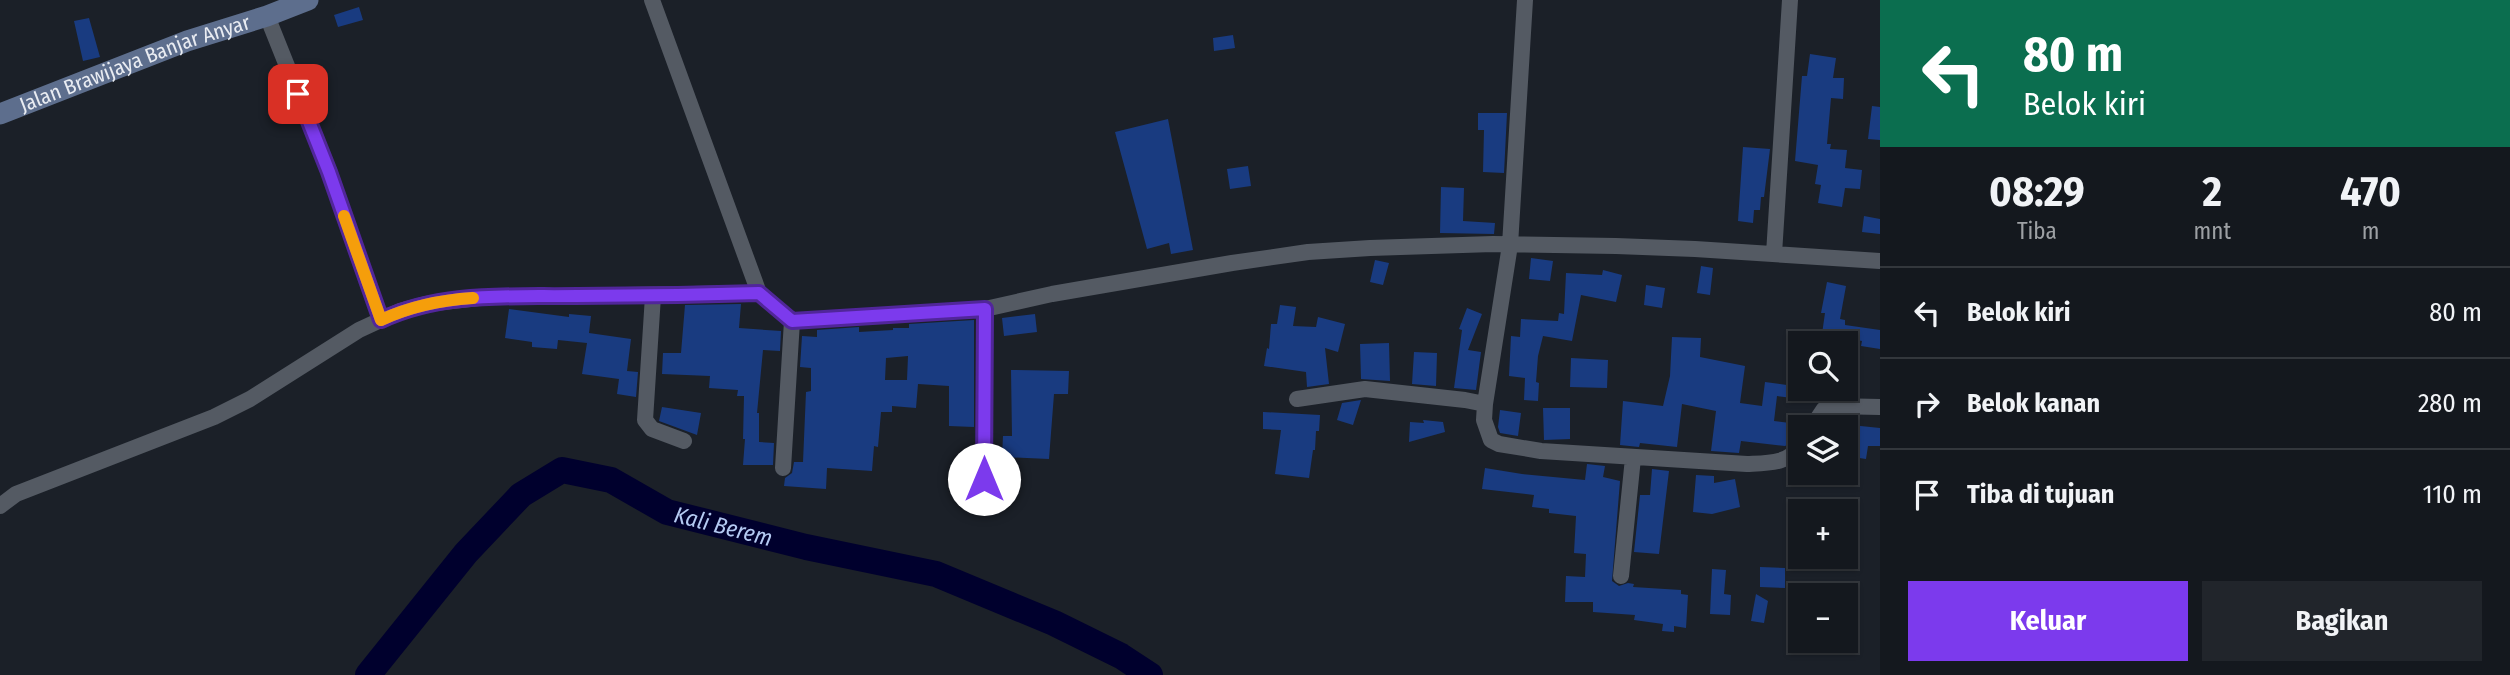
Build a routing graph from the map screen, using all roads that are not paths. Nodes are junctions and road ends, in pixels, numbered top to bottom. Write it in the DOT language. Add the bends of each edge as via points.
graph roads {
  1 [pos="308,0"];
  2 [pos="652,0"];
  3 [pos="1525,0"];
  4 [pos="1790,0"];
  5 [pos="265,8"];
  6 [pos="0,114"];
  7 [pos="1510,245"];
  8 [pos="1774,254"];
  9 [pos="1880,261"];
  10 [pos="759,293"];
  11 [pos="653,296"];
  12 [pos="985,309"];
  13 [pos="381,320"];
  14 [pos="792,321"];
  15 [pos="1297,399"];
  16 [pos="1485,404"];
  17 [pos="1880,407"];
  18 [pos="1820,415"];
  19 [pos="684,441"];
  20 [pos="1788,457"];
  21 [pos="1633,458"];
  22 [pos="783,468"];
  23 [pos="984,479"];
  24 [pos="0,506"];
  25 [pos="1621,576"];
  1 -- 5 [label="street, Jalan Brawijaya Banjar Anyar"];
  2 -- 10 [label="street"];
  3 -- 7 [label="street"];
  4 -- 8 [label="street"];
  5 -- 6 [label="street, Jalan Brawijaya Banjar Anyar"];
  5 -- 13 [label="street"];
  7 -- 8 [label="street"];
  7 -- 12 [label="street" via="1308,252"];
  7 -- 16 [label="street"];
  8 -- 9 [label="street"];
  10 -- 11 [label="street"];
  10 -- 14 [label="street"];
  11 -- 13 [label="street" via="458,299 400,311"];
  11 -- 19 [label="street" via="646,420 652,429"];
  12 -- 14 [label="street"];
  12 -- 23 [label="street"];
  13 -- 24 [label="street" via="226,411 16,494"];
  14 -- 22 [label="street"];
  15 -- 16 [label="street" via="1365,389"];
  16 -- 21 [label="street" via="1488,433 1499,444"];
  17 -- 18 [label="street" via="1833,406"];
  20 -- 21 [label="street" via="1768,463"];
  21 -- 25 [label="street"];
}
